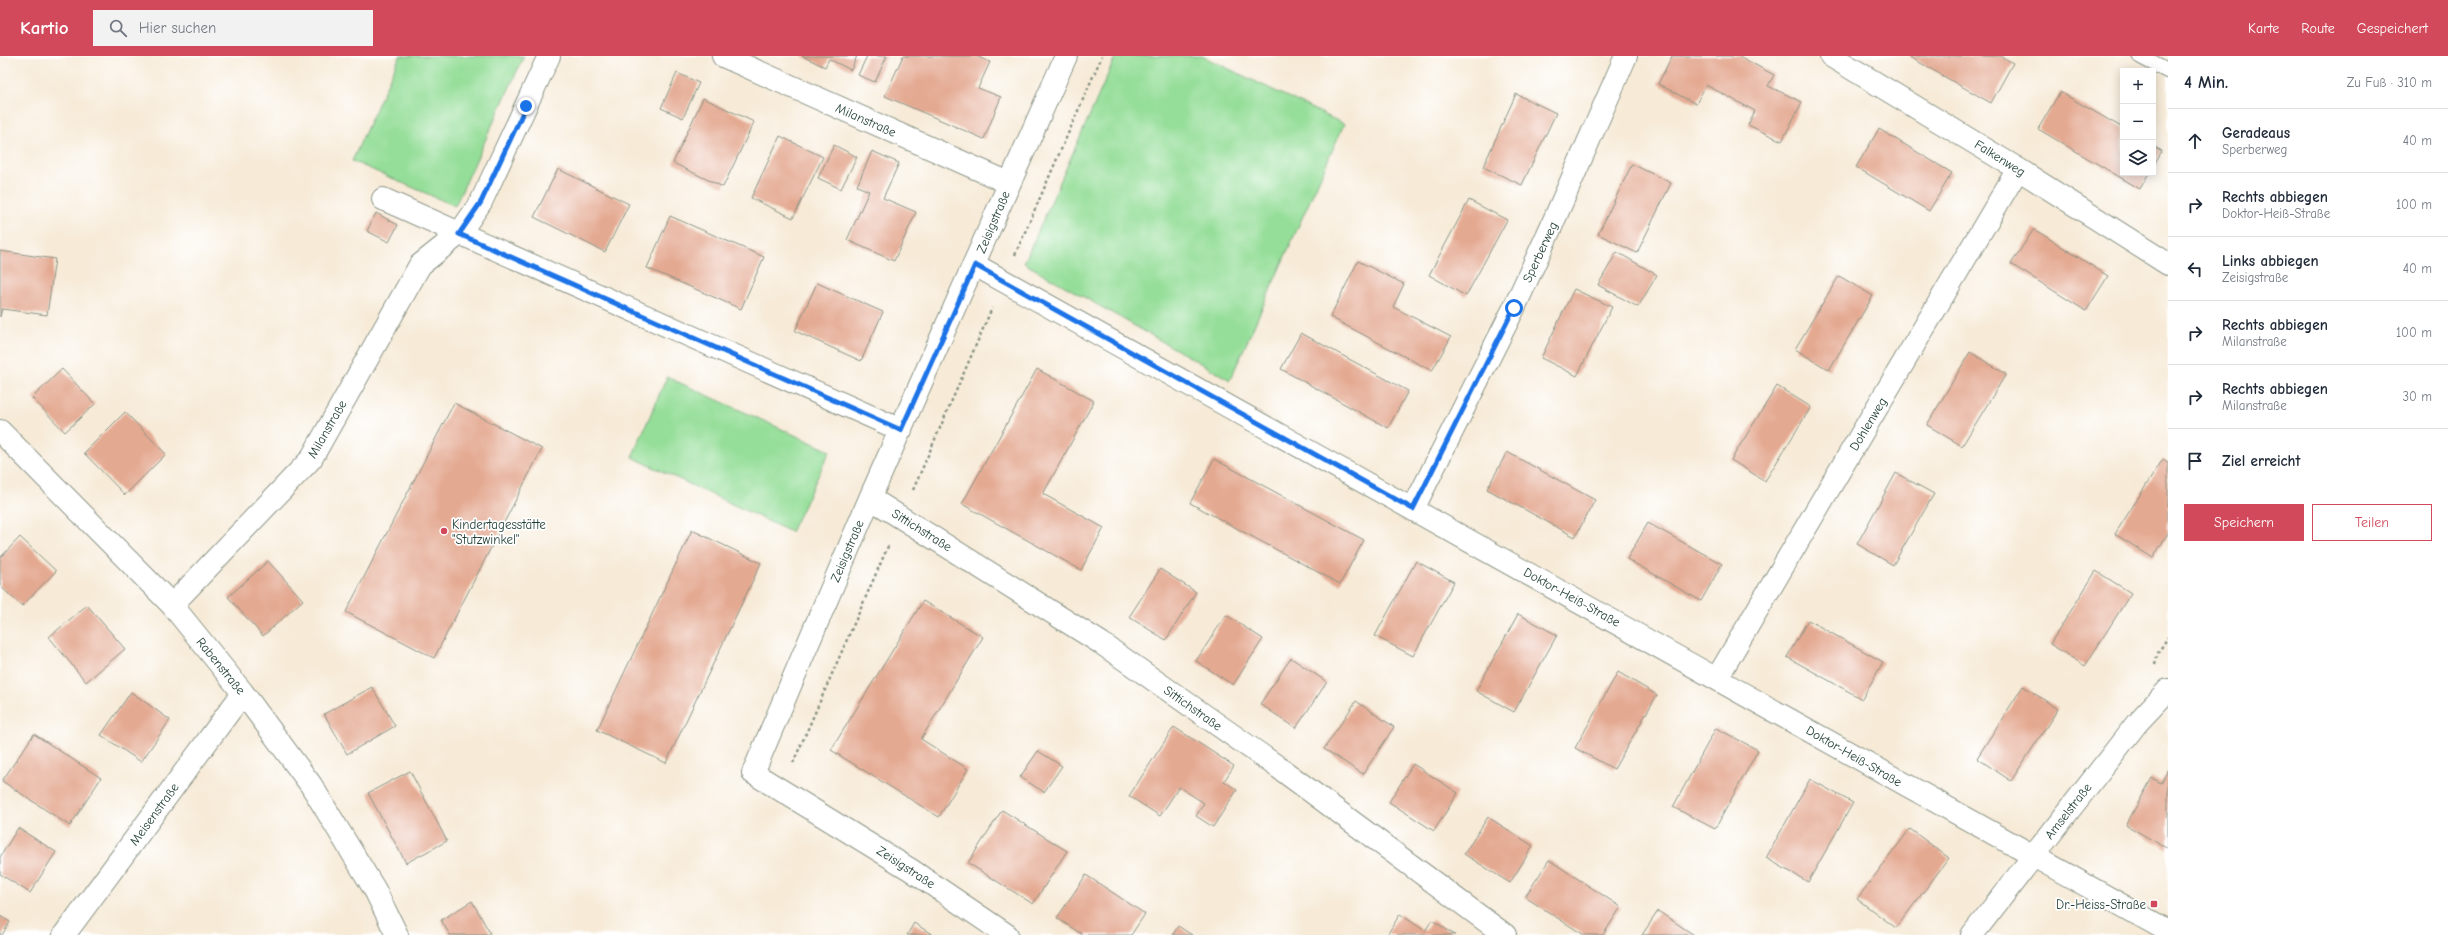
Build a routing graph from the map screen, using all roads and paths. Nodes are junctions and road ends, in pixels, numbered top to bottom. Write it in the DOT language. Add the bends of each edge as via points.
graph roads {
  1 [pos="549,56"];
  2 [pos="723,56"];
  3 [pos="1066,56"];
  4 [pos="1102,56"];
  5 [pos="1626,56"];
  6 [pos="1831,56"];
  7 [pos="2140,56"];
  8 [pos="2168,71"];
  9 [pos="2018,169"];
  10 [pos="1009,183"];
  11 [pos="383,199"];
  12 [pos="459,234"];
  13 [pos="2168,264"];
  14 [pos="975,265"];
  15 [pos="1004,281"];
  16 [pos="901,430"];
  17 [pos="0,431"];
  18 [pos="870,498"];
  19 [pos="1413,509"];
  20 [pos="901,517"];
  21 [pos="172,605"];
  22 [pos="1717,678"];
  23 [pos="2168,690"];
  24 [pos="243,693"];
  25 [pos="781,790"];
  26 [pos="2032,857"];
  27 [pos="2168,931"];
  28 [pos="64,935"];
  29 [pos="397,935"];
  30 [pos="1007,935"];
  31 [pos="1505,935"];
  32 [pos="1972,935"];
  1 -- 12 [label="street" via="481,202"];
  2 -- 10 [label="street, Milanstraße"];
  3 -- 10 [label="street, Zeisigstraße"];
  4 -- 15 [label="path"];
  5 -- 19 [label="street, Sperberweg" via="1542,248"];
  6 -- 9 [label="street, Falkenweg"];
  7 -- 8 [label="lane"];
  9 -- 13 [label="street, Falkenweg"];
  9 -- 22 [label="street, Dohlenweg"];
  10 -- 14 [label="street, Zeisigstraße"];
  11 -- 12 [label="street"];
  12 -- 16 [label="street"];
  12 -- 21 [label="street, Milanstraße" via="420,265 311,459"];
  14 -- 15 [label="street, Doktor-Heiß-Straße"];
  14 -- 16 [label="street, Zeisigstraße"];
  15 -- 19 [label="street, Doktor-Heiß-Straße"];
  15 -- 20 [label="path"];
  16 -- 18 [label="street, Zeisigstraße"];
  17 -- 21 [label="street, Rabenstraße"];
  18 -- 20 [label="street, Sittichstraße"];
  18 -- 25 [label="street, Zeisigstraße" via="753,773"];
  19 -- 22 [label="street, Doktor-Heiß-Straße"];
  20 -- 25 [label="path"];
  20 -- 31 [label="street, Sittichstraße" via="1101,644 1278,767"];
  21 -- 24 [label="street, Rabenstraße"];
  22 -- 26 [label="street, Doktor-Heiß-Straße"];
  23 -- 26 [label="street, Amselstraße" via="2137,723"];
  24 -- 28 [label="street, Meisenstraße"];
  24 -- 29 [label="street, Rabenstraße" via="311,785 375,890"];
  25 -- 30 [label="street, Zeisigstraße" via="911,870"];
  26 -- 27 [label="street, Doktor-Heiß-Straße"];
  26 -- 32 [label="street, Amselstraße"];
}
